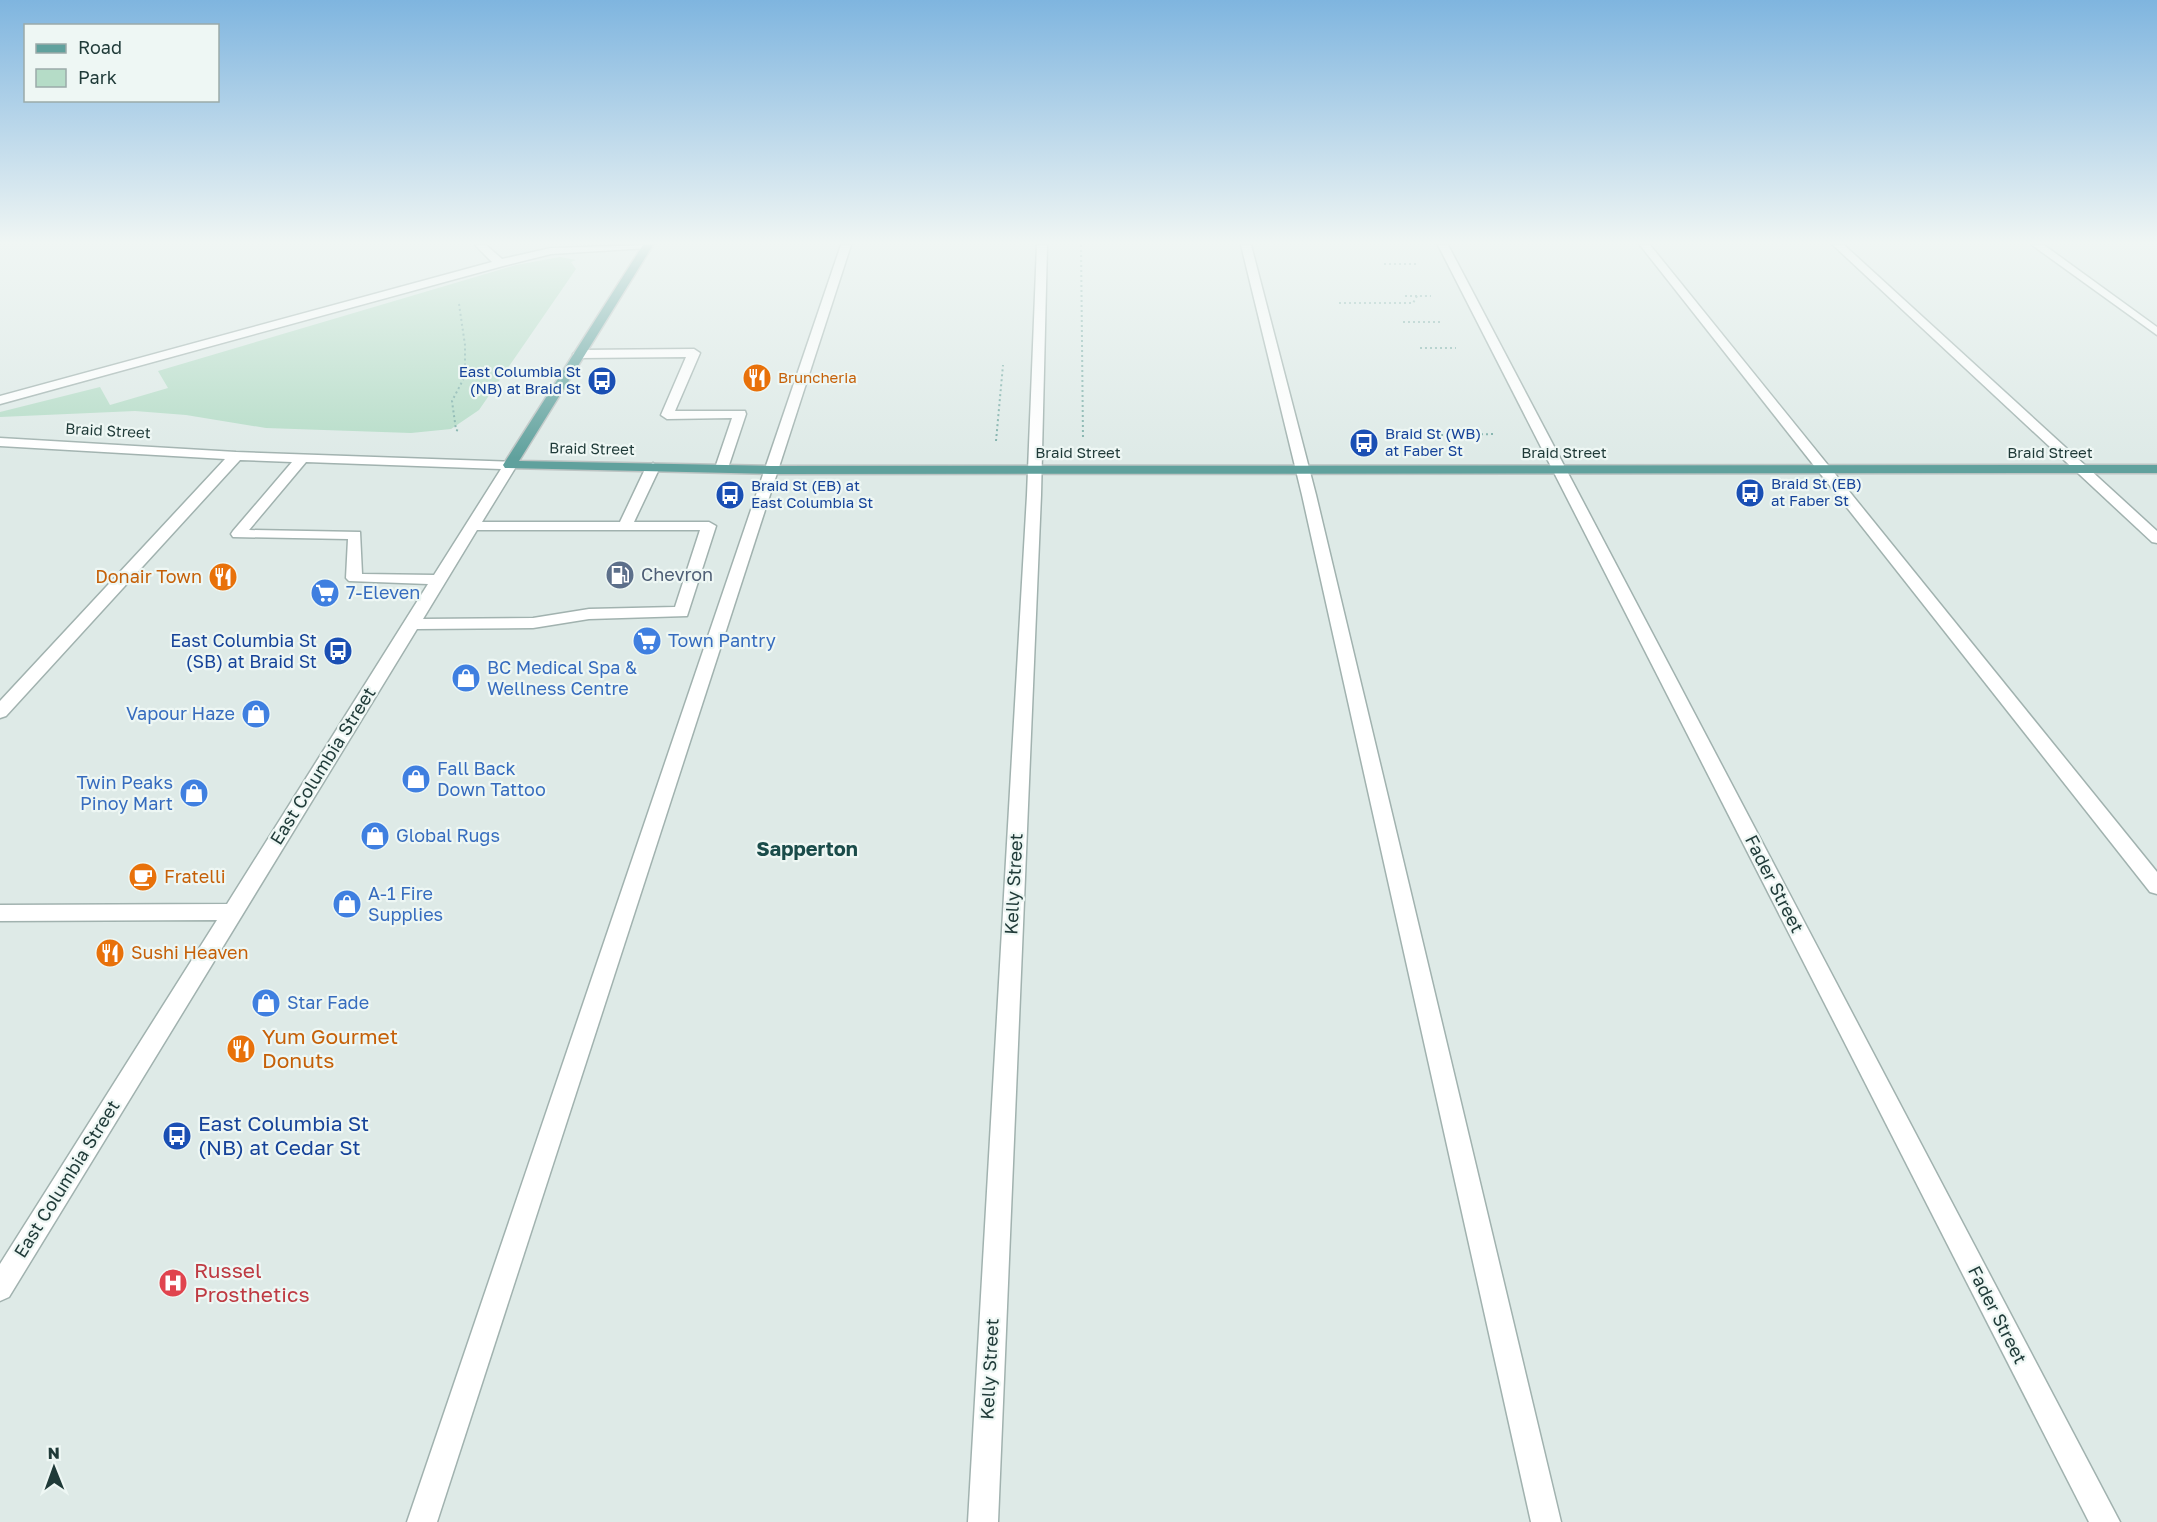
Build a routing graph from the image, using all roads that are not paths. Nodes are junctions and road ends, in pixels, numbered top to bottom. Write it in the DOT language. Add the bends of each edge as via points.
graph roads {
  1 [pos="304,316"];
  2 [pos="603,316"];
  3 [pos="822,316"];
  4 [pos="1039,316"];
  5 [pos="1264,316"];
  6 [pos="1480,316"];
  7 [pos="1701,316"];
  8 [pos="1915,316"];
  9 [pos="2135,316"];
  10 [pos="2157,332"];
  11 [pos="579,354"];
  12 [pos="0,400"];
  13 [pos="0,442"];
  14 [pos="236,456"];
  15 [pos="302,459"];
  16 [pos="510,465"];
  17 [pos="653,467"];
  18 [pos="722,468"];
  19 [pos="1559,469"];
  20 [pos="2081,469"];
  21 [pos="2157,469"];
  22 [pos="771,470"];
  23 [pos="1034,470"];
  24 [pos="1303,470"];
  25 [pos="1824,471"];
  26 [pos="471,526"];
  27 [pos="625,526"];
  28 [pos="2157,539"];
  29 [pos="438,580"];
  30 [pos="411,624"];
  31 [pos="0,712"];
  32 [pos="2157,886"];
  33 [pos="232,912"];
  34 [pos="0,913"];
  35 [pos="0,1288"];
  36 [pos="422,1522"];
  37 [pos="983,1522"];
  38 [pos="1546,1522"];
  39 [pos="2105,1522"];
  1 -- 12 [label="street"];
  2 -- 11 [label="main road, East Columbia Street"];
  3 -- 22 [label="street"];
  4 -- 23 [label="street, Kelly Street"];
  5 -- 24 [label="street"];
  6 -- 19 [label="street, Fader Street"];
  7 -- 25 [label="street"];
  8 -- 20 [label="street"];
  9 -- 10 [label="street"];
  11 -- 16 [label="main road, East Columbia Street"];
  11 -- 18 [label="street" via="694,353 667,415 740,414"];
  13 -- 14 [label="street, Braid Street"];
  14 -- 15 [label="street, Braid Street"];
  14 -- 31 [label="street"];
  15 -- 16 [label="street, Braid Street"];
  15 -- 29 [label="street" via="238,534 355,535 354,578"];
  16 -- 17 [label="main road, Braid Street"];
  16 -- 26 [label="street, East Columbia Street"];
  17 -- 18 [label="main road, Braid Street"];
  17 -- 27 [label="street"];
  18 -- 22 [label="main road, Braid Street"];
  19 -- 24 [label="main road, Braid Street"];
  19 -- 25 [label="main road, Braid Street"];
  19 -- 39 [label="street, Fader Street"];
  20 -- 21 [label="main road, Braid Street"];
  20 -- 25 [label="main road, Braid Street"];
  20 -- 28 [label="street"];
  22 -- 23 [label="main road, Braid Street"];
  22 -- 36 [label="street"];
  23 -- 24 [label="main road, Braid Street"];
  23 -- 37 [label="street, Kelly Street"];
  24 -- 38 [label="street"];
  25 -- 32 [label="street"];
  26 -- 27 [label="street"];
  26 -- 29 [label="street, East Columbia Street"];
  27 -- 30 [label="street" via="709,526 681,612 589,614 533,623"];
  29 -- 30 [label="street, East Columbia Street"];
  30 -- 33 [label="street, East Columbia Street"];
  33 -- 34 [label="street"];
  33 -- 35 [label="street, East Columbia Street"];
}
